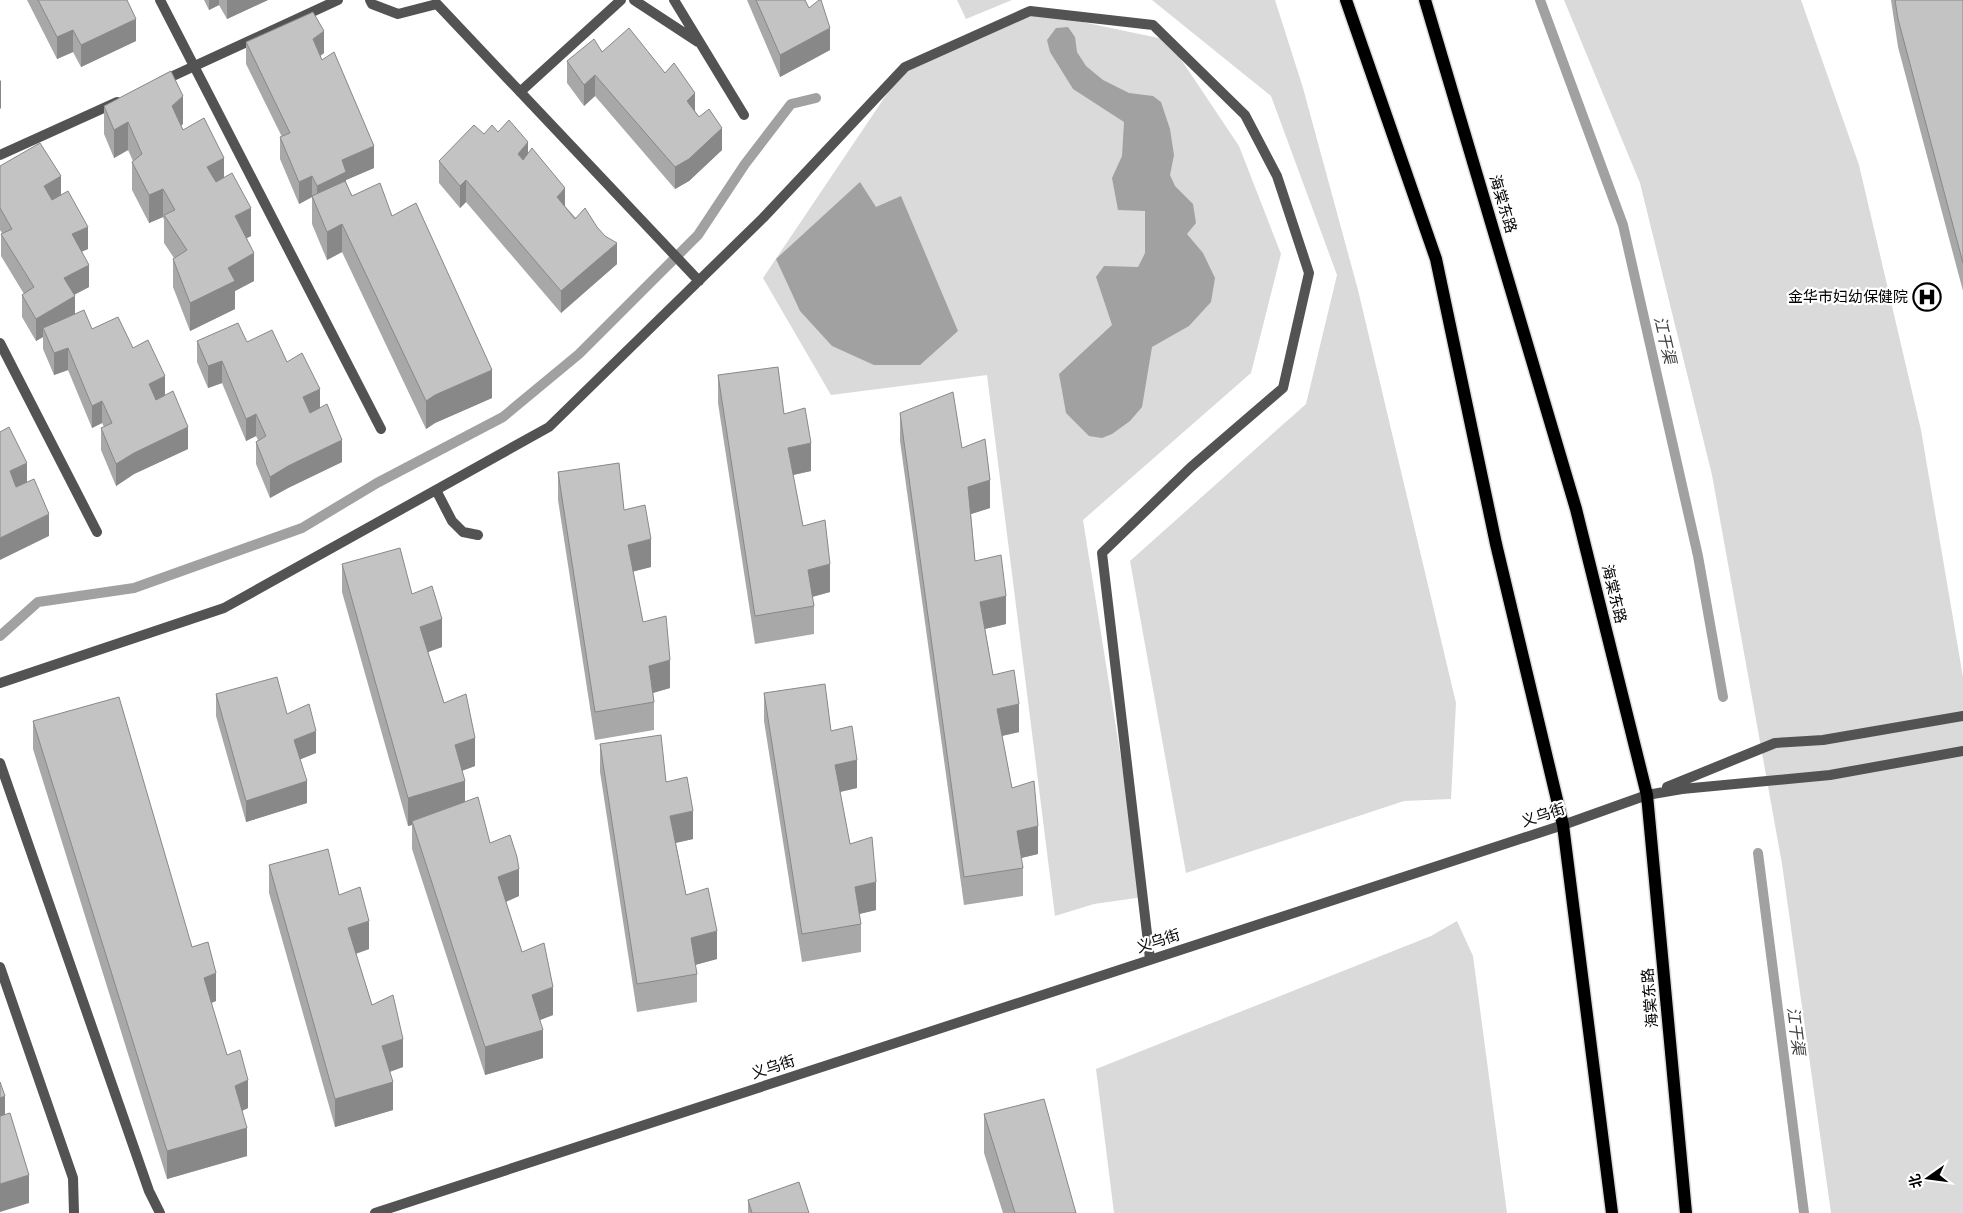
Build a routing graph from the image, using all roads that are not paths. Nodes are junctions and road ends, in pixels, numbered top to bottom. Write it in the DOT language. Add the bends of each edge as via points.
graph roads {
  1 [pos="160,0"];
  2 [pos="338,0"];
  3 [pos="370,0"];
  4 [pos="621,0"];
  5 [pos="634,0"];
  6 [pos="674,0"];
  7 [pos="1346,0"];
  8 [pos="1425,0"];
  9 [pos="438,2"];
  10 [pos="701,44"];
  11 [pos="194,66"];
  12 [pos="150,86"];
  13 [pos="520,92"];
  14 [pos="124,98"];
  15 [pos="744,116"];
  16 [pos="0,155"];
  17 [pos="699,281"];
  18 [pos="0,343"];
  19 [pos="381,429"];
  20 [pos="436,490"];
  21 [pos="97,532"];
  22 [pos="478,535"];
  23 [pos="0,683"];
  24 [pos="1963,716"];
  25 [pos="1963,751"];
  26 [pos="0,763"];
  27 [pos="1647,795"];
  28 [pos="1563,825"];
  29 [pos="1150,959"];
  30 [pos="0,967"];
  31 [pos="74,1213"];
  32 [pos="160,1213"];
  33 [pos="375,1213"];
  34 [pos="1612,1213"];
  35 [pos="1686,1213"];
  1 -- 11 [label="street"];
  2 -- 11 [label="street"];
  3 -- 9 [label="street" via="372,4 398,14"];
  4 -- 13 [label="street"];
  5 -- 10 [label="street"];
  6 -- 10 [label="street"];
  7 -- 28 [label="main road" via="1436,259 1496,544"];
  8 -- 27 [label="main road, 海棠东路" via="1576,509"];
  9 -- 13 [label="street"];
  10 -- 15 [label="street"];
  11 -- 12 [label="street"];
  11 -- 19 [label="street"];
  13 -- 17 [label="street"];
  14 -- 16 [label="street"];
  17 -- 20 [label="street" via="549,427"];
  17 -- 29 [label="street" via="763,218 905,66 1030,11 1153,25 1245,115 1277,176 1309,273 1283,388 1191,467 1102,553"];
  18 -- 21 [label="street"];
  20 -- 22 [label="street" via="452,521 463,532"];
  20 -- 23 [label="street" via="224,608"];
  24 -- 27 [label="street" via="1823,740 1775,743"];
  25 -- 27 [label="street, 义乌街" via="1830,775"];
  26 -- 32 [label="street" via="149,1191"];
  27 -- 28 [label="street, 义乌街"];
  27 -- 35 [label="main road, 海棠东路"];
  28 -- 29 [label="street, 义乌街"];
  28 -- 34 [label="main road"];
  29 -- 33 [label="street, 义乌街"];
  30 -- 31 [label="street" via="73,1178"];
}
